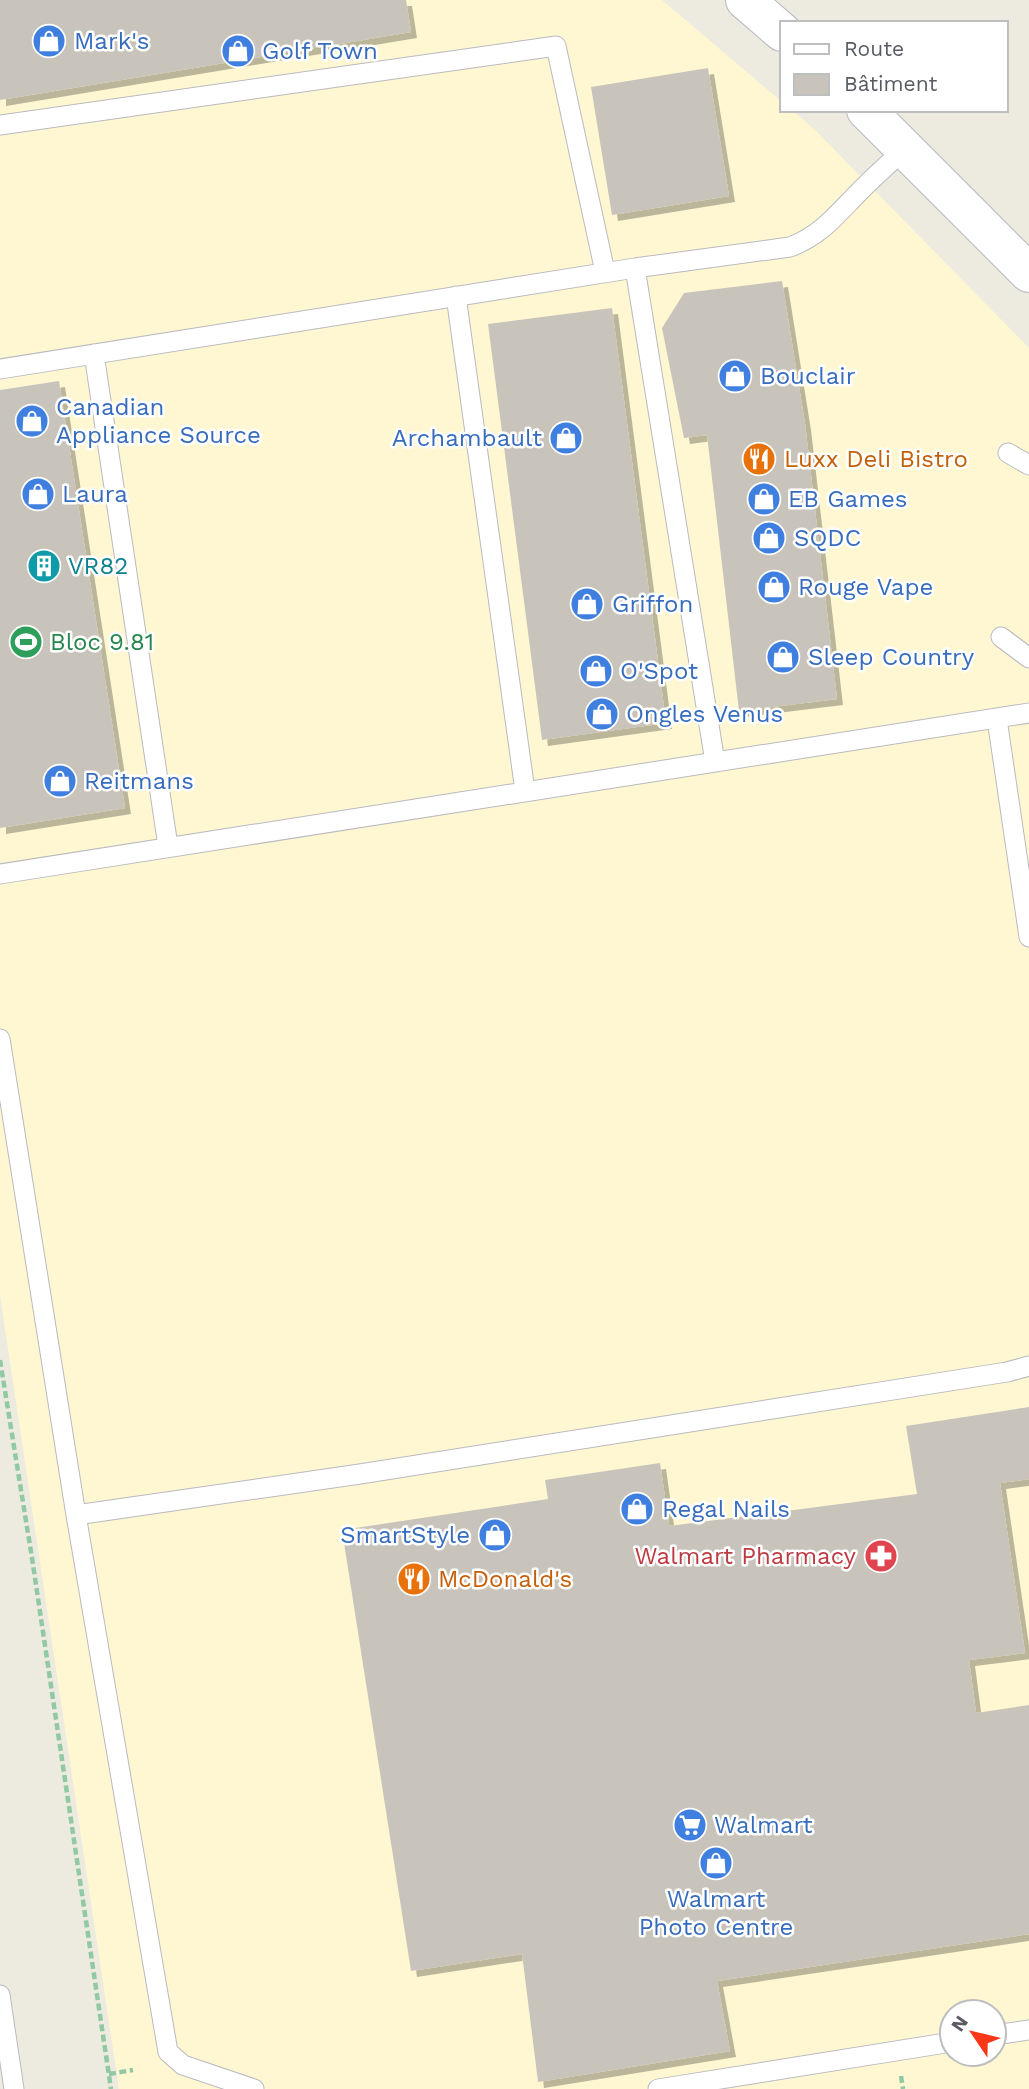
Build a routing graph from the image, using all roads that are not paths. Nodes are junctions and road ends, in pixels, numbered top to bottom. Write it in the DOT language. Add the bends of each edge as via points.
graph roads {
  1 [pos="745,0"];
  2 [pos="780,31"];
  3 [pos="868,112"];
  4 [pos="0,125"];
  5 [pos="905,148"];
  6 [pos="635,268"];
  7 [pos="605,272"];
  8 [pos="1029,273"];
  9 [pos="456,296"];
  10 [pos="94,354"];
  11 [pos="0,369"];
  12 [pos="1008,453"];
  13 [pos="1029,465"];
  14 [pos="1001,637"];
  15 [pos="1029,658"];
  16 [pos="1029,713"];
  17 [pos="997,719"];
  18 [pos="715,762"];
  19 [pos="525,791"];
  20 [pos="168,846"];
  21 [pos="0,874"];
  22 [pos="1029,937"];
  23 [pos="0,1039"];
  24 [pos="1029,1366"];
  25 [pos="76,1515"];
  26 [pos="0,1995"];
  27 [pos="1029,2030"];
  28 [pos="1008,2033"];
  29 [pos="938,2044"];
  30 [pos="14,2089"];
  31 [pos="254,2089"];
  32 [pos="657,2089"];
  1 -- 2 [label="street"];
  3 -- 5 [label="street"];
  4 -- 7 [label="lane" via="556,46"];
  5 -- 6 [label="lane" via="830,224 802,243"];
  5 -- 8 [label="street"];
  6 -- 7 [label="lane"];
  6 -- 18 [label="lane"];
  7 -- 9 [label="lane"];
  9 -- 10 [label="lane"];
  9 -- 19 [label="lane"];
  10 -- 11 [label="lane"];
  10 -- 20 [label="lane"];
  12 -- 13 [label="lane"];
  14 -- 15 [label="lane"];
  16 -- 17 [label="lane"];
  17 -- 18 [label="lane"];
  17 -- 22 [label="lane"];
  18 -- 19 [label="lane"];
  19 -- 20 [label="lane"];
  20 -- 21 [label="lane"];
  23 -- 25 [label="lane"];
  24 -- 25 [label="lane" via="396,1469"];
  25 -- 31 [label="lane" via="168,2052 183,2065"];
  26 -- 30 [label="lane"];
  27 -- 28 [label="lane"];
  29 -- 32 [label="lane"];
}
